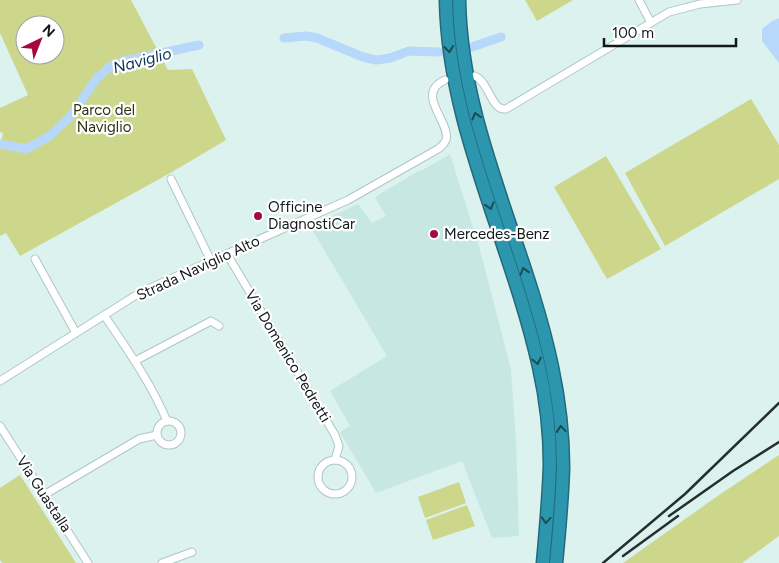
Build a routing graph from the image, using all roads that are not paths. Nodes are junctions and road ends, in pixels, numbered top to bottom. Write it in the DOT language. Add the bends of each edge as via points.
graph roads {
  1 [pos="446,0"];
  2 [pos="459,0"];
  3 [pos="639,0"];
  4 [pos="737,0"];
  5 [pos="651,23"];
  6 [pos="475,76"];
  7 [pos="445,80"];
  8 [pos="170,179"];
  9 [pos="227,254"];
  10 [pos="35,259"];
  11 [pos="211,261"];
  12 [pos="104,315"];
  13 [pos="219,326"];
  14 [pos="76,333"];
  15 [pos="135,361"];
  16 [pos="0,381"];
  17 [pos="167,421"];
  18 [pos="0,426"];
  19 [pos="157,435"];
  20 [pos="335,460"];
  21 [pos="556,477"];
  22 [pos="44,495"];
  23 [pos="192,552"];
  24 [pos="88,563"];
  25 [pos="162,563"];
  26 [pos="543,563"];
  27 [pos="556,563"];
  1 -- 21 [label="highway, one-way" via="451,65 461,113 539,368"];
  21 -- 2 [label="highway, one-way" via="560,422 552,366 473,107 463,51"];
  3 -- 5 [label="street"];
  4 -- 5 [label="street" via="669,12"];
  5 -- 6 [label="street" via="506,109 497,107 484,83"];
  7 -- 9 [label="street, Strada Naviglio Alto" via="433,95 446,136 440,147 348,200"];
  8 -- 11 [label="street"];
  9 -- 11 [label="street, Strada Naviglio Alto"];
  9 -- 20 [label="street, Via Domenico Pedretti" via="336,435 340,446"];
  10 -- 14 [label="street"];
  11 -- 12 [label="street, Strada Naviglio Alto" via="141,292"];
  12 -- 14 [label="street, Strada Naviglio Alto"];
  12 -- 15 [label="street"];
  13 -- 15 [label="street" via="211,320"];
  14 -- 16 [label="street, Strada Naviglio Alto"];
  15 -- 17 [label="street"];
  17 -- 19 [label="street" via="159,425"];
  17 -- 19 [label="street" via="180,426 180,440 169,445 159,440"];
  18 -- 22 [label="street, Via Guastalla"];
  19 -- 22 [label="street" via="139,439"];
  20 -- 20 [label="street" via="324,464 318,472 322,488 332,493 344,491 351,479 348,467"];
  21 -- 26 [label="highway, one-way"];
  21 -- 27 [label="highway"];
  22 -- 24 [label="street, Via Guastalla"];
  23 -- 25 [label="street"];
}
